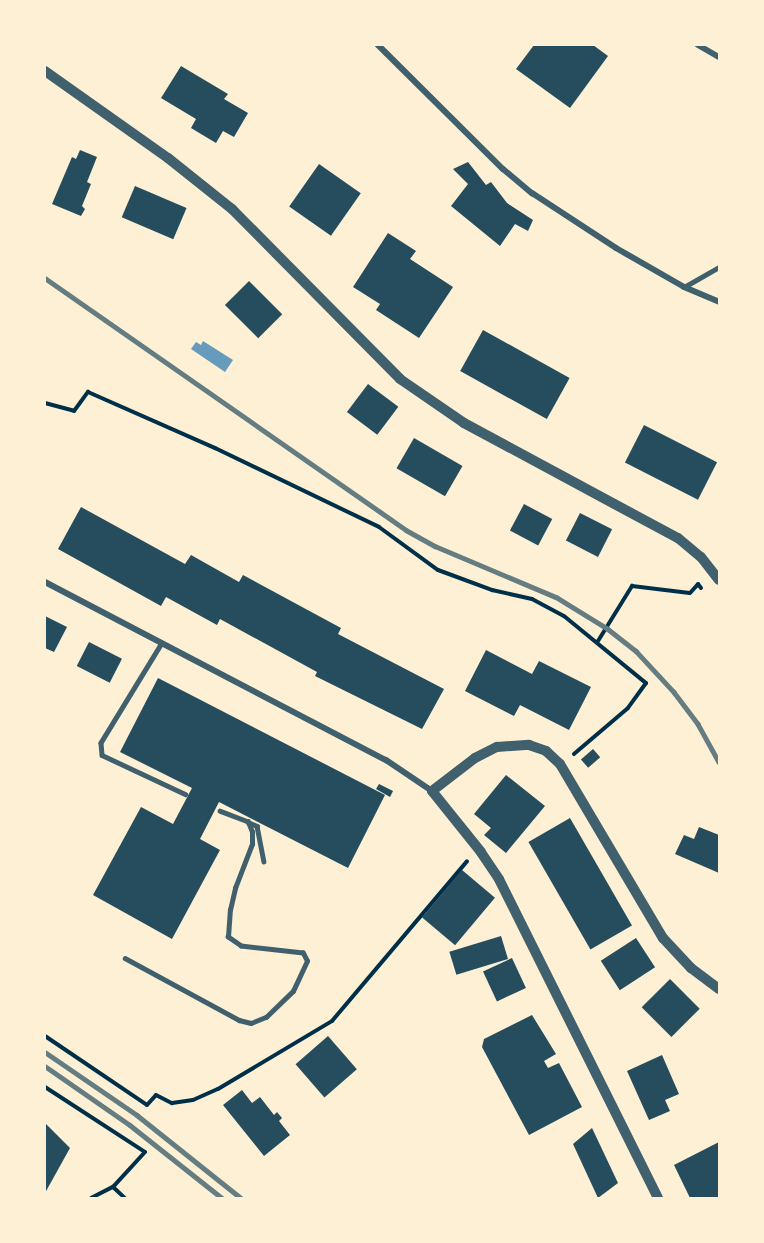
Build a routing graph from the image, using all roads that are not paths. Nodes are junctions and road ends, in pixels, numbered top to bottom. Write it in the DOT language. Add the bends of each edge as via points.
graph roads {
  1 [pos="378,45"];
  2 [pos="698,45"];
  3 [pos="719,57"];
  4 [pos="45,71"];
  5 [pos="719,267"];
  6 [pos="684,287"];
  7 [pos="719,302"];
  8 [pos="719,580"];
  9 [pos="45,582"];
  10 [pos="162,643"];
  11 [pos="432,791"];
  12 [pos="184,794"];
  13 [pos="220,811"];
  14 [pos="248,822"];
  15 [pos="264,861"];
  16 [pos="125,958"];
  17 [pos="719,989"];
  18 [pos="658,1198"];
  1 -- 6 [label="street" via="532,193"];
  2 -- 3 [label="street"];
  4 -- 8 [label="street" via="168,158 232,209 400,379 464,423 678,538 701,557"];
  5 -- 6 [label="lane"];
  6 -- 7 [label="street"];
  9 -- 10 [label="street"];
  10 -- 11 [label="street" via="386,760"];
  10 -- 12 [label="lane" via="101,743 102,755"];
  11 -- 17 [label="street" via="466,763 497,747 530,745 546,752 560,764 663,938 691,968"];
  11 -- 18 [label="street" via="499,879"];
  13 -- 14 [label="lane"];
  14 -- 15 [label="lane" via="257,826"];
  14 -- 16 [label="lane" via="252,844 235,888 228,938 241,946 303,953 307,961 293,991 266,1017 251,1023"];
}
